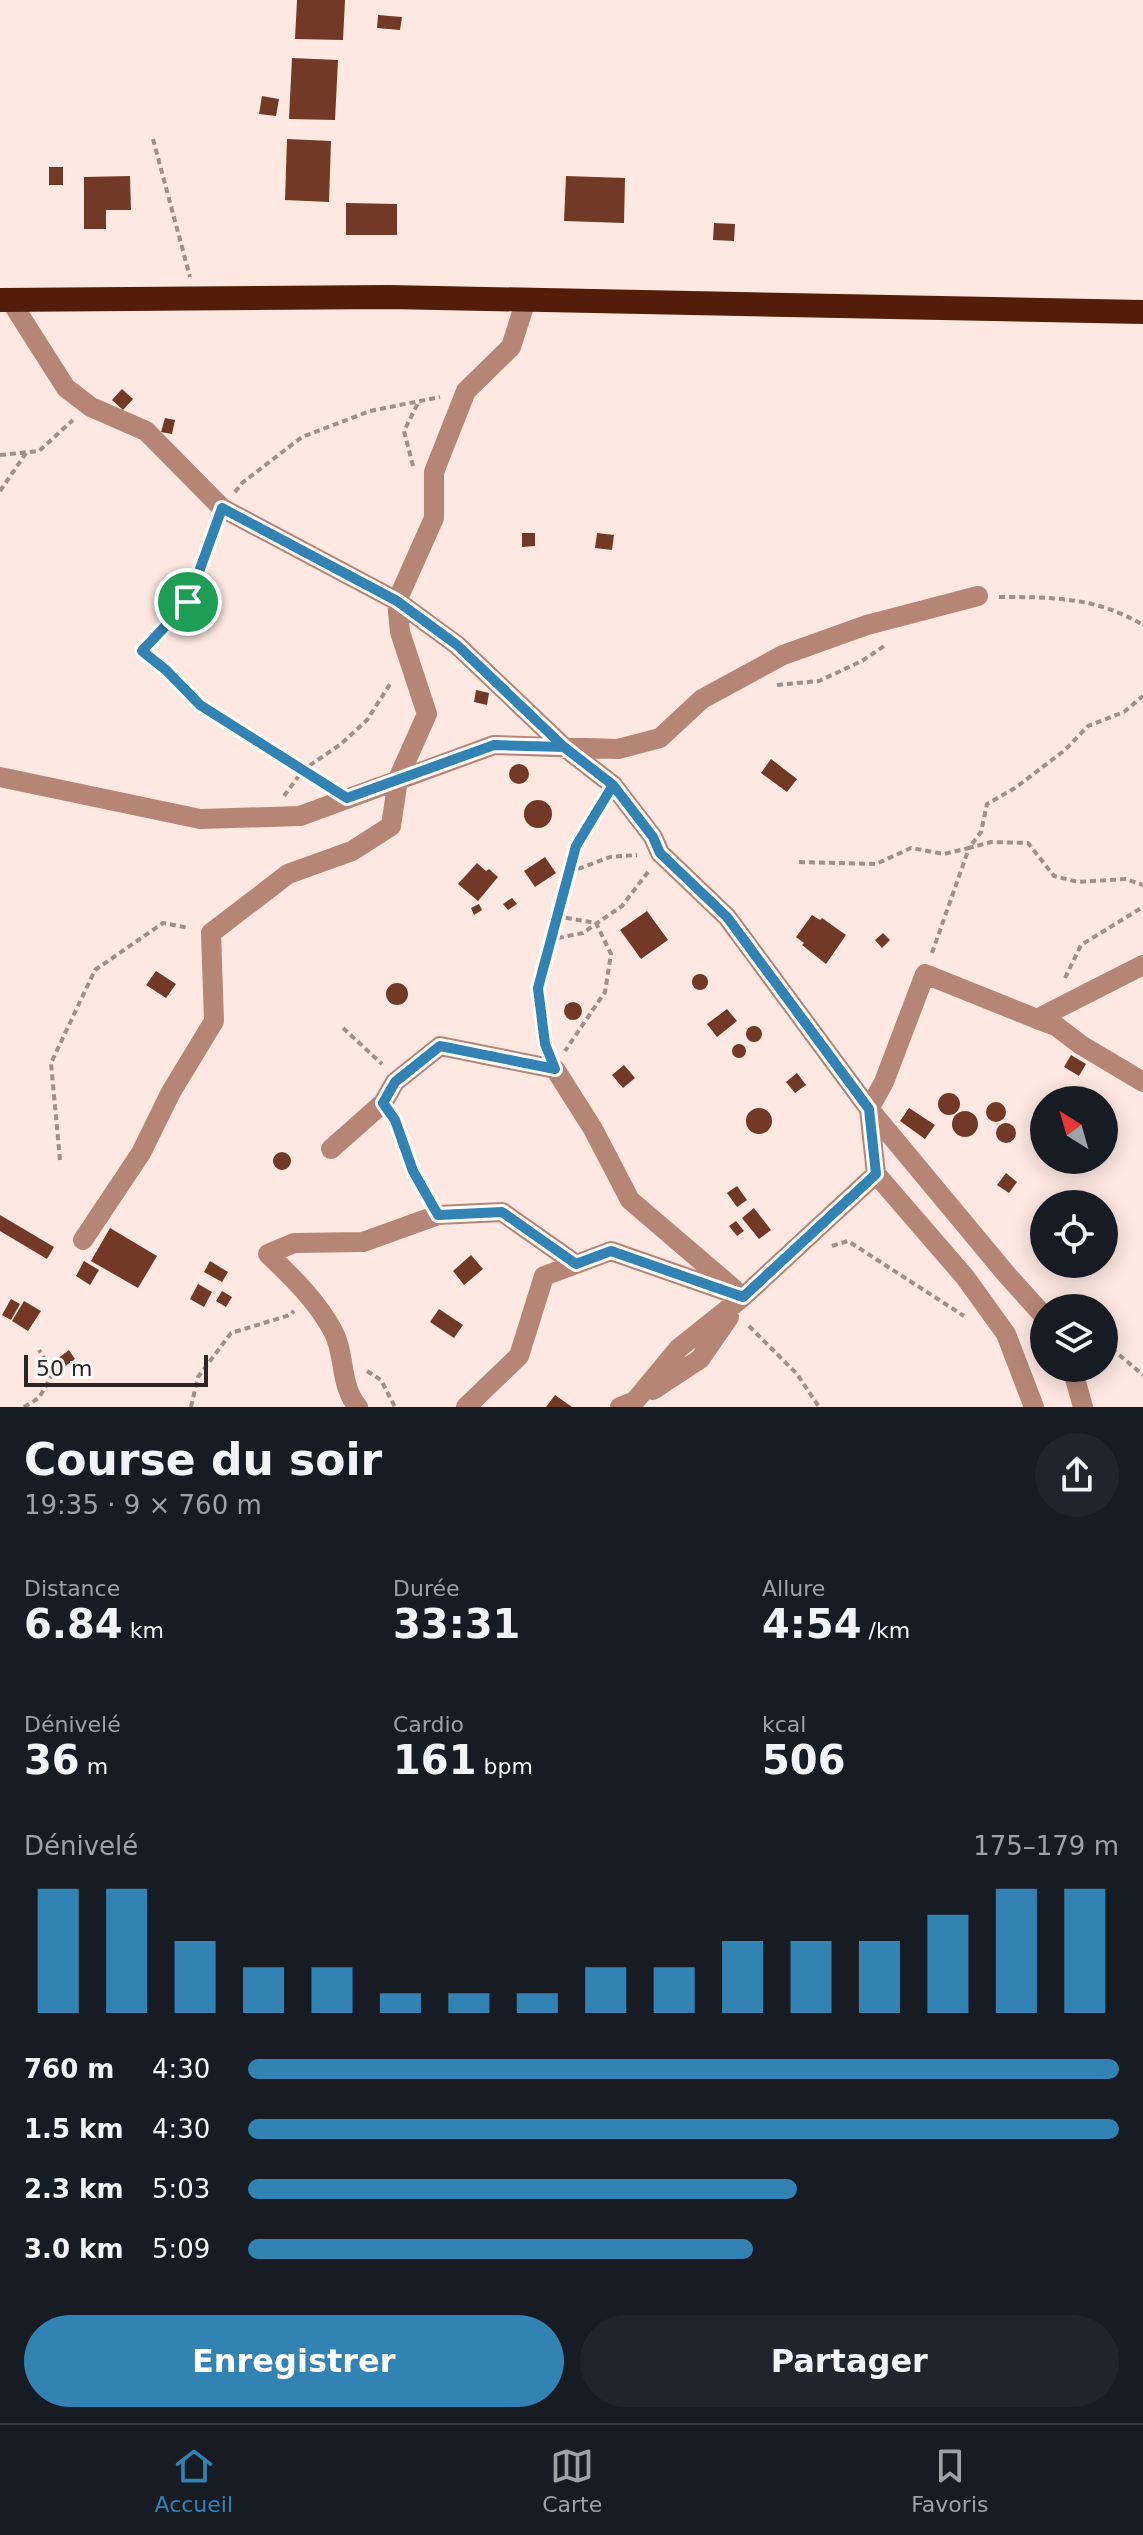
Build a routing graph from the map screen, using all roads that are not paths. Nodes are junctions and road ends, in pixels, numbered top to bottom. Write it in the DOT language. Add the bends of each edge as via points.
graph roads {
  1 [pos="5,300"];
  2 [pos="526,300"];
  3 [pos="1143,312"];
  4 [pos="978,596"];
  5 [pos="397,601"];
  6 [pos="564,747"];
  7 [pos="0,777"];
  8 [pos="398,779"];
  9 [pos="1143,965"];
  10 [pos="1037,1019"];
  11 [pos="1143,1082"];
  12 [pos="869,1109"];
  13 [pos="331,1149"];
  14 [pos="876,1174"];
  15 [pos="83,1240"];
  16 [pos="576,1264"];
  17 [pos="743,1297"];
  18 [pos="1030,1300"];
  19 [pos="1076,1382"];
  20 [pos="627,1404"];
  21 [pos="358,1407"];
  22 [pos="466,1407"];
  23 [pos="1034,1407"];
  24 [pos="1083,1407"];
  1 -- 2 [label="highway"];
  1 -- 5 [label="street" via="66,388 91,407 146,431 222,508"];
  2 -- 3 [label="highway"];
  2 -- 5 [label="street" via="511,347 466,391 434,472 434,518"];
  4 -- 6 [label="street" via="867,625 783,655 702,699 660,738 618,749"];
  5 -- 6 [label="street" via="457,645"];
  5 -- 8 [label="street" via="400,632 427,714"];
  6 -- 8 [label="street" via="494,745"];
  6 -- 12 [label="street" via="613,785 660,853 727,917"];
  7 -- 8 [label="street" via="200,819 300,816"];
  8 -- 15 [label="street" via="391,826 352,851 288,874 211,933 214,1021 141,1153"];
  9 -- 10 [label="street"];
  10 -- 11 [label="street"];
  10 -- 12 [label="street" via="925,974"];
  12 -- 14 [label="street"];
  12 -- 18 [label="street"];
  13 -- 17 [label="street" via="383,1103 395,1082 440,1046 555,1069 630,1200"];
  14 -- 17 [label="street"];
  14 -- 23 [label="street" via="965,1277 1006,1334"];
  16 -- 17 [label="street" via="611,1251"];
  16 -- 21 [label="street" via="502,1212 438,1215 363,1242 294,1243 268,1254 308,1294 334,1333 347,1395"];
  16 -- 22 [label="street" via="544,1276 519,1356"];
  17 -- 20 [label="street" via="700,1359"];
  19 -- 24 [label="street"];
}
